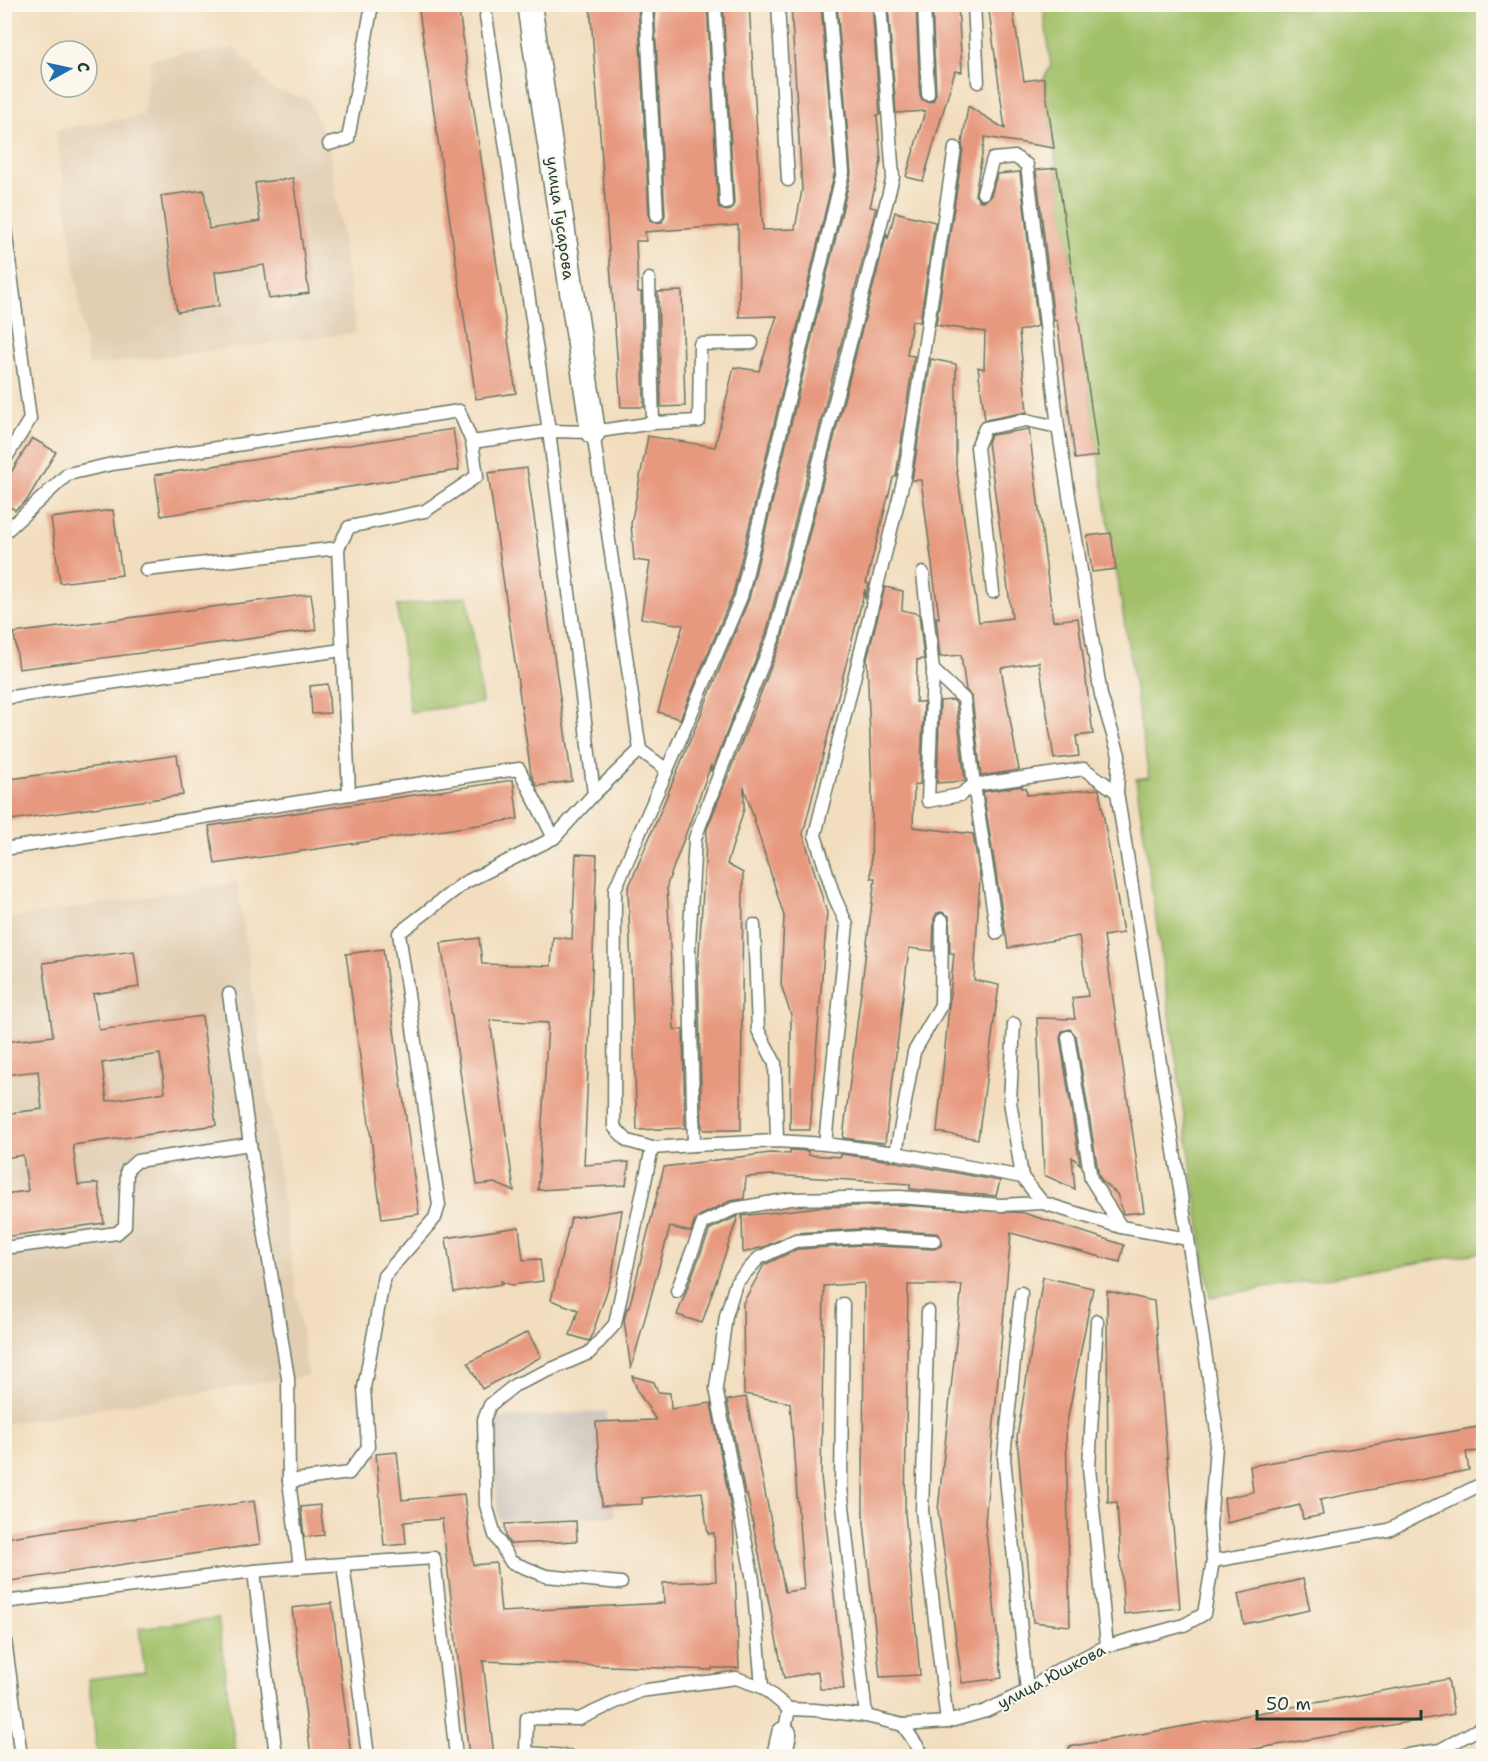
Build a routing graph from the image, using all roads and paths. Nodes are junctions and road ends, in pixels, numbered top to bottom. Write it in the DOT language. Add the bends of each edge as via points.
graph roads {
  1 [pos="372,4"];
  2 [pos="529,4"];
  3 [pos="646,4"];
  4 [pos="715,4"];
  5 [pos="778,4"];
  6 [pos="829,4"];
  7 [pos="880,4"];
  8 [pos="924,4"];
  9 [pos="974,4"];
  10 [pos="486,16"];
  11 [pos="978,82"];
  12 [pos="928,94"];
  13 [pos="329,144"];
  14 [pos="955,148"];
  15 [pos="788,180"];
  16 [pos="983,193"];
  17 [pos="726,203"];
  18 [pos="657,215"];
  19 [pos="4,221"];
  20 [pos="649,279"];
  21 [pos="752,343"];
  22 [pos="653,423"];
  23 [pos="1058,427"];
  24 [pos="549,431"];
  25 [pos="592,432"];
  26 [pos="472,442"];
  27 [pos="4,461"];
  28 [pos="4,533"];
  29 [pos="338,548"];
  30 [pos="146,570"];
  31 [pos="923,573"];
  32 [pos="993,592"];
  33 [pos="342,650"];
  34 [pos="933,670"];
  35 [pos="4,698"];
  36 [pos="640,750"];
  37 [pos="667,770"];
  38 [pos="974,785"];
  39 [pos="1117,792"];
  40 [pos="349,793"];
  41 [pos="594,794"];
  42 [pos="554,838"];
  43 [pos="4,849"];
  44 [pos="942,920"];
  45 [pos="754,925"];
  46 [pos="997,933"];
  47 [pos="229,994"];
  48 [pos="1014,1024"];
  49 [pos="1068,1037"];
  50 [pos="777,1141"];
  51 [pos="825,1143"];
  52 [pos="250,1144"];
  53 [pos="694,1145"];
  54 [pos="652,1148"];
  55 [pos="896,1153"];
  56 [pos="1022,1177"];
  57 [pos="1043,1203"];
  58 [pos="1121,1227"];
  59 [pos="1188,1239"];
  60 [pos="934,1241"];
  61 [pos="4,1248"];
  62 [pos="678,1292"];
  63 [pos="1021,1293"];
  64 [pos="843,1304"];
  65 [pos="928,1311"];
  66 [pos="1097,1321"];
  67 [pos="289,1481"];
  68 [pos="1484,1483"];
  69 [pos="1213,1561"];
  70 [pos="343,1564"];
  71 [pos="300,1567"];
  72 [pos="254,1571"];
  73 [pos="621,1583"];
  74 [pos="4,1602"];
  75 [pos="4,1633"];
  76 [pos="1107,1646"];
  77 [pos="762,1687"];
  78 [pos="1028,1691"];
  79 [pos="789,1709"];
  80 [pos="866,1716"];
  81 [pos="947,1722"];
  82 [pos="903,1725"];
  83 [pos="1484,1726"];
  84 [pos="782,1745"];
  85 [pos="526,1755"];
  86 [pos="21,1756"];
  87 [pos="276,1756"];
  88 [pos="368,1756"];
  89 [pos="456,1756"];
  90 [pos="568,1756"];
  91 [pos="924,1756"];
  92 [pos="1402,1756"];
  1 -- 13 [label="lane" via="348,140"];
  2 -- 25 [label="street, улица Гусарова"];
  3 -- 18 [label="lane"];
  4 -- 17 [label="lane"];
  5 -- 15 [label="lane"];
  6 -- 37 [label="lane" via="843,172 741,597"];
  7 -- 53 [label="lane" via="893,177 774,637 695,838 689,946"];
  8 -- 12 [label="lane"];
  9 -- 11 [label="lane"];
  10 -- 24 [label="lane"];
  14 -- 51 [label="lane" via="904,478 815,835 847,925"];
  16 -- 23 [label="lane" via="993,159 1015,157 1027,165"];
  19 -- 27 [label="lane" via="30,418"];
  20 -- 22 [label="lane"];
  21 -- 22 [label="lane" via="700,344 699,421"];
  22 -- 25 [label="lane"];
  23 -- 32 [label="lane" via="1026,420 985,428 976,447"];
  23 -- 39 [label="lane" via="1101,695 1119,755"];
  24 -- 25 [label="lane"];
  24 -- 26 [label="lane"];
  24 -- 41 [label="lane"];
  25 -- 36 [label="lane"];
  26 -- 28 [label="lane" via="459,411 112,464 68,474"];
  26 -- 29 [label="lane" via="477,476 424,511 349,527"];
  29 -- 30 [label="lane"];
  29 -- 33 [label="lane"];
  31 -- 34 [label="lane"];
  33 -- 35 [label="lane"];
  33 -- 40 [label="lane"];
  34 -- 38 [label="lane" via="964,699"];
  34 -- 38 [label="lane" via="928,801 960,795"];
  36 -- 37 [label="lane"];
  36 -- 41 [label="lane"];
  37 -- 54 [label="lane" via="615,889 615,1127 627,1141"];
  38 -- 39 [label="lane" via="1084,769"];
  38 -- 46 [label="lane"];
  39 -- 59 [label="lane"];
  40 -- 42 [label="lane" via="519,769"];
  40 -- 43 [label="lane"];
  41 -- 42 [label="lane"];
  42 -- 67 [label="lane" via="464,883 399,933 439,1205 435,1218 384,1276 364,1388 368,1448 349,1473"];
  44 -- 55 [label="lane" via="940,1005 914,1052"];
  45 -- 50 [label="lane" via="758,1030 775,1063"];
  47 -- 52 [label="lane"];
  48 -- 56 [label="lane" via="1010,1101"];
  49 -- 58 [label="lane" via="1090,1179"];
  50 -- 51 [label="lane"];
  50 -- 53 [label="lane"];
  51 -- 55 [label="lane"];
  52 -- 61 [label="lane" via="137,1161 127,1170 125,1226 117,1233"];
  52 -- 67 [label="lane" via="288,1378"];
  53 -- 54 [label="lane"];
  54 -- 73 [label="lane" via="615,1324 590,1353 515,1385 490,1405 484,1419 486,1505 495,1535 512,1562 546,1576"];
  55 -- 56 [label="lane"];
  56 -- 57 [label="lane"];
  57 -- 58 [label="lane"];
  57 -- 62 [label="lane" via="1001,1205 900,1197 790,1199 733,1209 703,1223"];
  58 -- 59 [label="lane"];
  59 -- 69 [label="lane" via="1217,1432 1210,1526"];
  60 -- 77 [label="lane" via="861,1237 795,1241 759,1258 736,1283 726,1316 717,1388 753,1580"];
  63 -- 78 [label="lane" via="1004,1456"];
  64 -- 80 [label="lane" via="841,1487"];
  65 -- 81 [label="lane" via="922,1511"];
  66 -- 76 [label="lane" via="1089,1468"];
  67 -- 71 [label="lane"];
  68 -- 69 [label="lane" via="1388,1530"];
  69 -- 76 [label="lane, улица Юшкова" via="1204,1614 1184,1625"];
  70 -- 71 [label="lane"];
  70 -- 88 [label="lane"];
  70 -- 89 [label="lane" via="434,1558"];
  71 -- 72 [label="lane"];
  72 -- 74 [label="lane"];
  72 -- 87 [label="lane"];
  75 -- 86 [label="lane"];
  76 -- 78 [label="lane, улица Юшкова" via="1058,1670"];
  77 -- 79 [label="lane"];
  77 -- 85 [label="lane" via="736,1678 640,1691 579,1719 527,1718"];
  78 -- 81 [label="lane, улица Юшкова" via="986,1711"];
  79 -- 80 [label="lane, улица Юшкова"];
  79 -- 84 [label="lane"];
  80 -- 82 [label="lane, улица Юшкова"];
  81 -- 82 [label="lane, улица Юшкова"];
  82 -- 91 [label="lane"];
  83 -- 92 [label="lane" via="1440,1750"];
  85 -- 90 [label="lane"];
}
